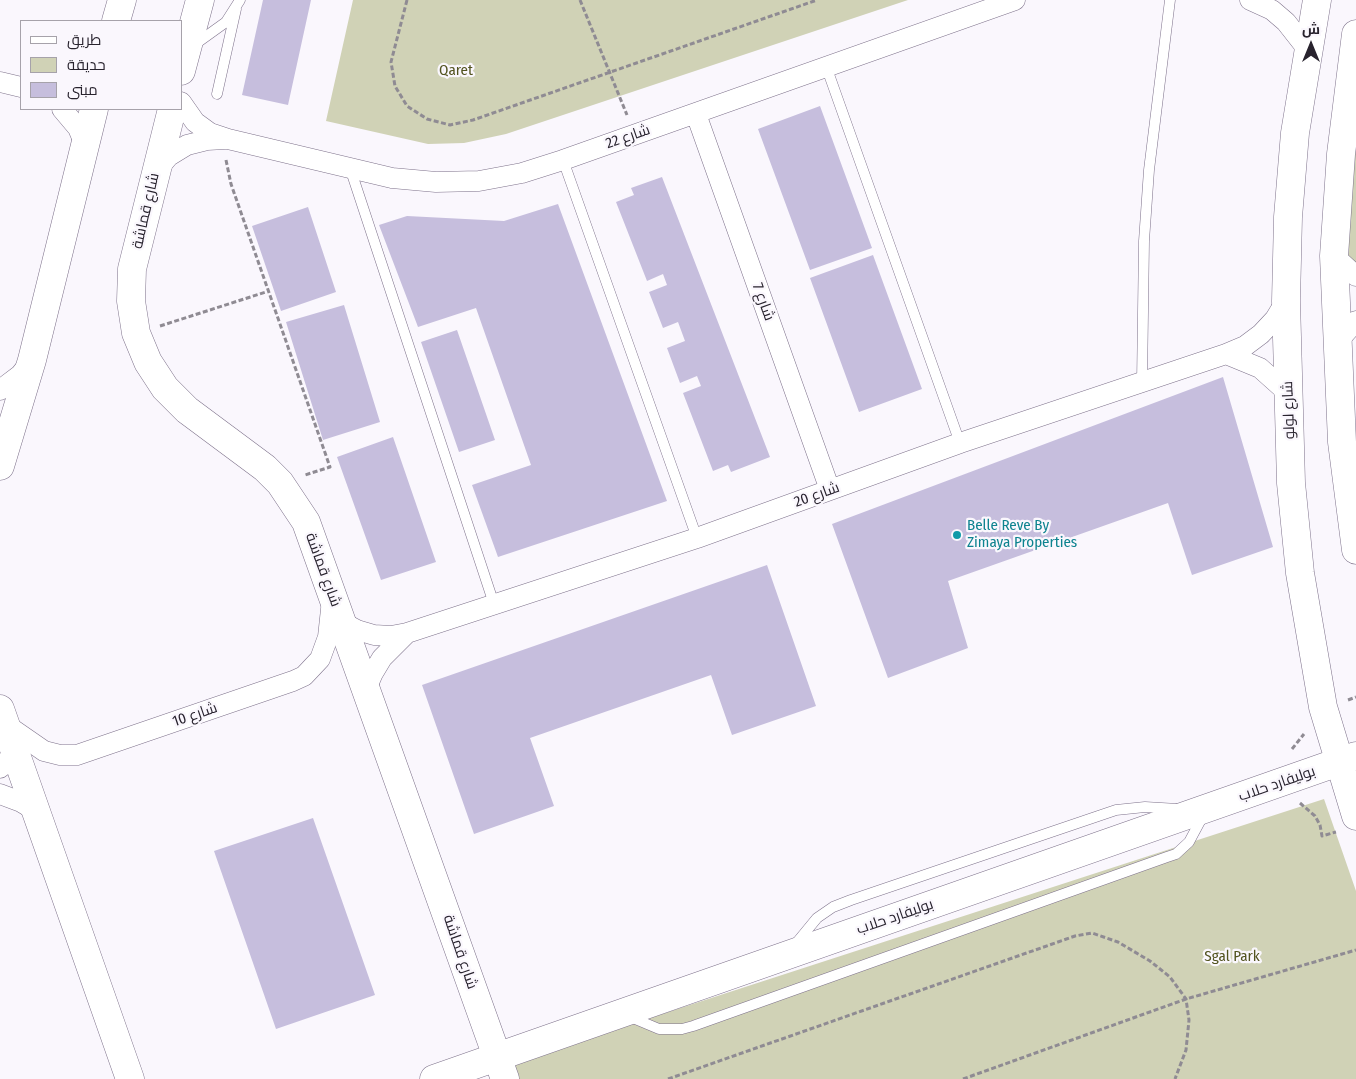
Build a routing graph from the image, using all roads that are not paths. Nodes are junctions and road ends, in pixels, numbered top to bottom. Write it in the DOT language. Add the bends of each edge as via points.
graph roads {
  1 [pos="122,0"];
  2 [pos="200,0"];
  3 [pos="1016,0"];
  4 [pos="1170,0"];
  5 [pos="1255,0"];
  6 [pos="1317,0"];
  7 [pos="238,4"];
  8 [pos="116,20"];
  9 [pos="1356,34"];
  10 [pos="1308,50"];
  11 [pos="184,60"];
  12 [pos="826,66"];
  13 [pos="0,82"];
  14 [pos="20,87"];
  15 [pos="217,94"];
  16 [pos="182,103"];
  17 [pos="63,110"];
  18 [pos="94,110"];
  19 [pos="172,110"];
  20 [pos="696,114"];
  21 [pos="228,139"];
  22 [pos="85,145"];
  23 [pos="563,160"];
  24 [pos="350,168"];
  25 [pos="155,171"];
  26 [pos="1334,256"];
  27 [pos="1356,276"];
  28 [pos="1286,301"];
  29 [pos="1356,321"];
  30 [pos="1338,341"];
  31 [pos="1226,354"];
  32 [pos="32,360"];
  33 [pos="1142,383"];
  34 [pos="0,390"];
  35 [pos="1288,393"];
  36 [pos="960,443"];
  37 [pos="0,465"];
  38 [pos="830,490"];
  39 [pos="697,538"];
  40 [pos="1356,550"];
  41 [pos="332,595"];
  42 [pos="494,604"];
  43 [pos="342,622"];
  44 [pos="407,633"];
  45 [pos="366,689"];
  46 [pos="3,716"];
  47 [pos="1348,759"];
  48 [pos="8,761"];
  49 [pos="0,794"];
  50 [pos="1202,810"];
  51 [pos="36,812"];
  52 [pos="1356,816"];
  53 [pos="620,1013"];
  54 [pos="501,1068"];
  55 [pos="130,1079"];
  56 [pos="434,1079"];
  1 -- 8 [label="street"];
  2 -- 11 [label="street"];
  3 -- 12 [label="street, شارع 22"];
  4 -- 33 [label="lane" via="1149,170 1144,241"];
  5 -- 10 [label="street" via="1286,22"];
  6 -- 10 [label="street, شارع لولو"];
  7 -- 11 [label="lane" via="226,22"];
  7 -- 15 [label="lane"];
  9 -- 26 [label="street" via="1341,154"];
  10 -- 28 [label="street, شارع لولو" via="1294,142"];
  12 -- 20 [label="street, شارع 22"];
  12 -- 36 [label="lane"];
  13 -- 14 [label="street"];
  16 -- 21 [label="street, شارع 22" via="195,122 210,133"];
  17 -- 22 [label="street" via="78,128"];
  18 -- 22 [label="street"];
  19 -- 25 [label="street, شارع قماشة"];
  20 -- 23 [label="street, شارع 22"];
  20 -- 38 [label="street, شارع 7"];
  21 -- 24 [label="street, شارع 22"];
  21 -- 25 [label="street, شارع 22" via="187,145 169,156"];
  22 -- 32 [label="street"];
  23 -- 24 [label="street, شارع 22" via="522,173 479,181 392,178"];
  23 -- 39 [label="lane"];
  24 -- 42 [label="lane"];
  25 -- 41 [label="street, شارع قماشة" via="132,269 130,302 136,333 148,362 165,388 187,410 265,468 280,483 306,522"];
  26 -- 27 [label="street"];
  26 -- 30 [label="street"];
  28 -- 31 [label="street, شارع 20" via="1261,334"];
  28 -- 35 [label="street, شارع لولو"];
  29 -- 30 [label="street"];
  30 -- 40 [label="street" via="1342,442"];
  31 -- 33 [label="street, شارع 20"];
  31 -- 35 [label="street" via="1260,368"];
  32 -- 34 [label="street" via="20,375"];
  32 -- 37 [label="street"];
  33 -- 36 [label="street, شارع 20"];
  35 -- 47 [label="street, شارع لولو" via="1291,483 1300,573 1324,707"];
  36 -- 38 [label="street, شارع 20"];
  38 -- 39 [label="street, شارع 20"];
  39 -- 42 [label="street, شارع 20"];
  41 -- 43 [label="street, شارع قماشة"];
  41 -- 46 [label="street, شارع 10" via="328,637 320,660 308,673 293,681 77,755 44,751"];
  42 -- 44 [label="street, شارع 20"];
  43 -- 44 [label="street, شارع 20" via="374,635"];
  43 -- 45 [label="street, شارع قماشة"];
  44 -- 45 [label="street, شارع 20" via="382,658"];
  45 -- 54 [label="street, شارع قماشة"];
  46 -- 48 [label="street"];
  47 -- 50 [label="street, بوليفارد حلاب"];
  47 -- 52 [label="street, شارع لولو"];
  48 -- 51 [label="street"];
  49 -- 51 [label="street"];
  50 -- 53 [label="street, بوليفارد حلاب"];
  50 -- 53 [label="lane" via="1190,842 1176,854 693,1026 658,1029"];
  51 -- 55 [label="street"];
  53 -- 54 [label="street, بوليفارد حلاب"];
  54 -- 56 [label="street, بوليفارد حلاب"];
}
